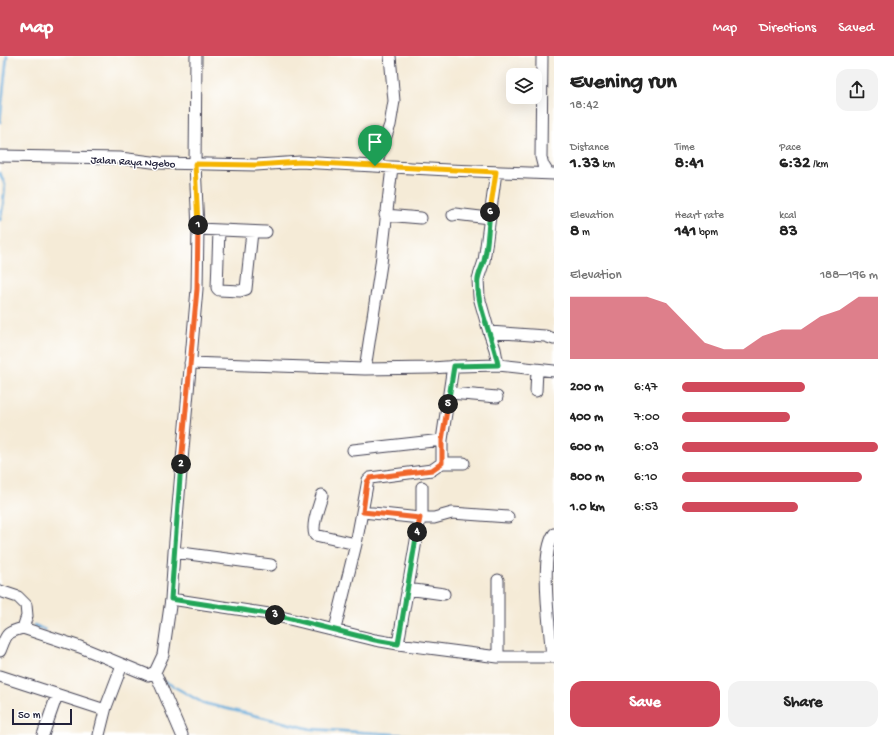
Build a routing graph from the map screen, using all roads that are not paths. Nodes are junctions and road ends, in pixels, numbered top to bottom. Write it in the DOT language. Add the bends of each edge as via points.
graph roads {
  1 [pos="196,56"];
  2 [pos="390,56"];
  3 [pos="542,56"];
  4 [pos="2,156"];
  5 [pos="541,157"];
  6 [pos="195,164"];
  7 [pos="375,166"];
  8 [pos="392,167"];
  9 [pos="496,172"];
  10 [pos="529,173"];
  11 [pos="551,173"];
  12 [pos="385,215"];
  13 [pos="453,215"];
  14 [pos="421,218"];
  15 [pos="489,218"];
  16 [pos="198,229"];
  17 [pos="220,230"];
  18 [pos="252,232"];
  19 [pos="266,232"];
  20 [pos="489,332"];
  21 [pos="554,339"];
  22 [pos="190,363"];
  23 [pos="498,365"];
  24 [pos="454,366"];
  25 [pos="365,369"];
  26 [pos="554,369"];
  27 [pos="537,370"];
  28 [pos="536,391"];
  29 [pos="450,393"];
  30 [pos="497,397"];
  31 [pos="442,440"];
  32 [pos="353,450"];
  33 [pos="464,462"];
  34 [pos="442,463"];
  35 [pos="422,487"];
  36 [pos="322,495"];
  37 [pos="363,512"];
  38 [pos="508,517"];
  39 [pos="421,518"];
  40 [pos="554,534"];
  41 [pos="356,544"];
  42 [pos="174,552"];
  43 [pos="271,565"];
  44 [pos="498,580"];
  45 [pos="407,589"];
  46 [pos="0,591"];
  47 [pos="444,594"];
  48 [pos="171,599"];
  49 [pos="23,628"];
  50 [pos="335,629"];
  51 [pos="398,644"];
  52 [pos="0,651"];
  53 [pos="498,657"];
  54 [pos="553,657"];
  55 [pos="122,665"];
  56 [pos="155,672"];
  57 [pos="0,676"];
  58 [pos="57,695"];
  59 [pos="105,710"];
  60 [pos="42,735"];
  61 [pos="99,735"];
  62 [pos="182,735"];
  1 -- 6 [label="street"];
  2 -- 7 [label="street" via="394,101 390,125"];
  3 -- 5 [label="street"];
  4 -- 6 [label="street, Jalan Raya Ngebo" via="120,158"];
  5 -- 10 [label="street"];
  5 -- 11 [label="street" via="543,165"];
  6 -- 7 [label="street, Jalan Raya Ngebo" via="256,165 300,162"];
  6 -- 16 [label="street"];
  7 -- 8 [label="street, Jalan Raya Ngebo"];
  8 -- 9 [label="street, Jalan Raya Ngebo"];
  8 -- 12 [label="street"];
  9 -- 10 [label="street, Jalan Raya Ngebo"];
  9 -- 15 [label="street"];
  10 -- 11 [label="street, Jalan Raya Ngebo"];
  12 -- 14 [label="street"];
  12 -- 25 [label="street" via="381,264"];
  13 -- 15 [label="street"];
  15 -- 20 [label="street" via="484,261 478,279 479,297"];
  16 -- 17 [label="street"];
  16 -- 22 [label="street" via="197,289"];
  17 -- 18 [label="street"];
  17 -- 18 [label="street" via="217,288 219,290 246,289"];
  18 -- 19 [label="street"];
  20 -- 21 [label="street" via="545,336"];
  20 -- 23 [label="street"];
  22 -- 25 [label="street"];
  22 -- 42 [label="street"];
  23 -- 24 [label="street"];
  23 -- 27 [label="street"];
  24 -- 25 [label="street"];
  24 -- 29 [label="street"];
  26 -- 27 [label="street"];
  27 -- 28 [label="street"];
  29 -- 30 [label="street"];
  29 -- 31 [label="street"];
  31 -- 32 [label="street"];
  31 -- 34 [label="street"];
  33 -- 34 [label="street"];
  34 -- 37 [label="street" via="432,470 370,478"];
  35 -- 39 [label="street"];
  36 -- 41 [label="street" via="315,535"];
  37 -- 39 [label="street"];
  37 -- 41 [label="street"];
  38 -- 39 [label="street" via="452,513 439,518"];
  39 -- 45 [label="street"];
  40 -- 54 [label="street" via="548,551 546,581"];
  41 -- 50 [label="street"];
  42 -- 43 [label="street"];
  42 -- 48 [label="street"];
  44 -- 53 [label="street"];
  45 -- 47 [label="street"];
  45 -- 51 [label="street"];
  46 -- 49 [label="street" via="18,597 26,605 27,616"];
  48 -- 50 [label="street" via="269,614"];
  48 -- 56 [label="street" via="164,649"];
  49 -- 52 [label="street" via="6,635"];
  49 -- 55 [label="street"];
  50 -- 51 [label="street"];
  51 -- 53 [label="street"];
  53 -- 54 [label="street"];
  55 -- 56 [label="street" via="148,675"];
  55 -- 59 [label="street"];
  56 -- 62 [label="street"];
  57 -- 58 [label="street"];
  58 -- 59 [label="street"];
  58 -- 60 [label="street"];
  59 -- 61 [label="street"];
}
